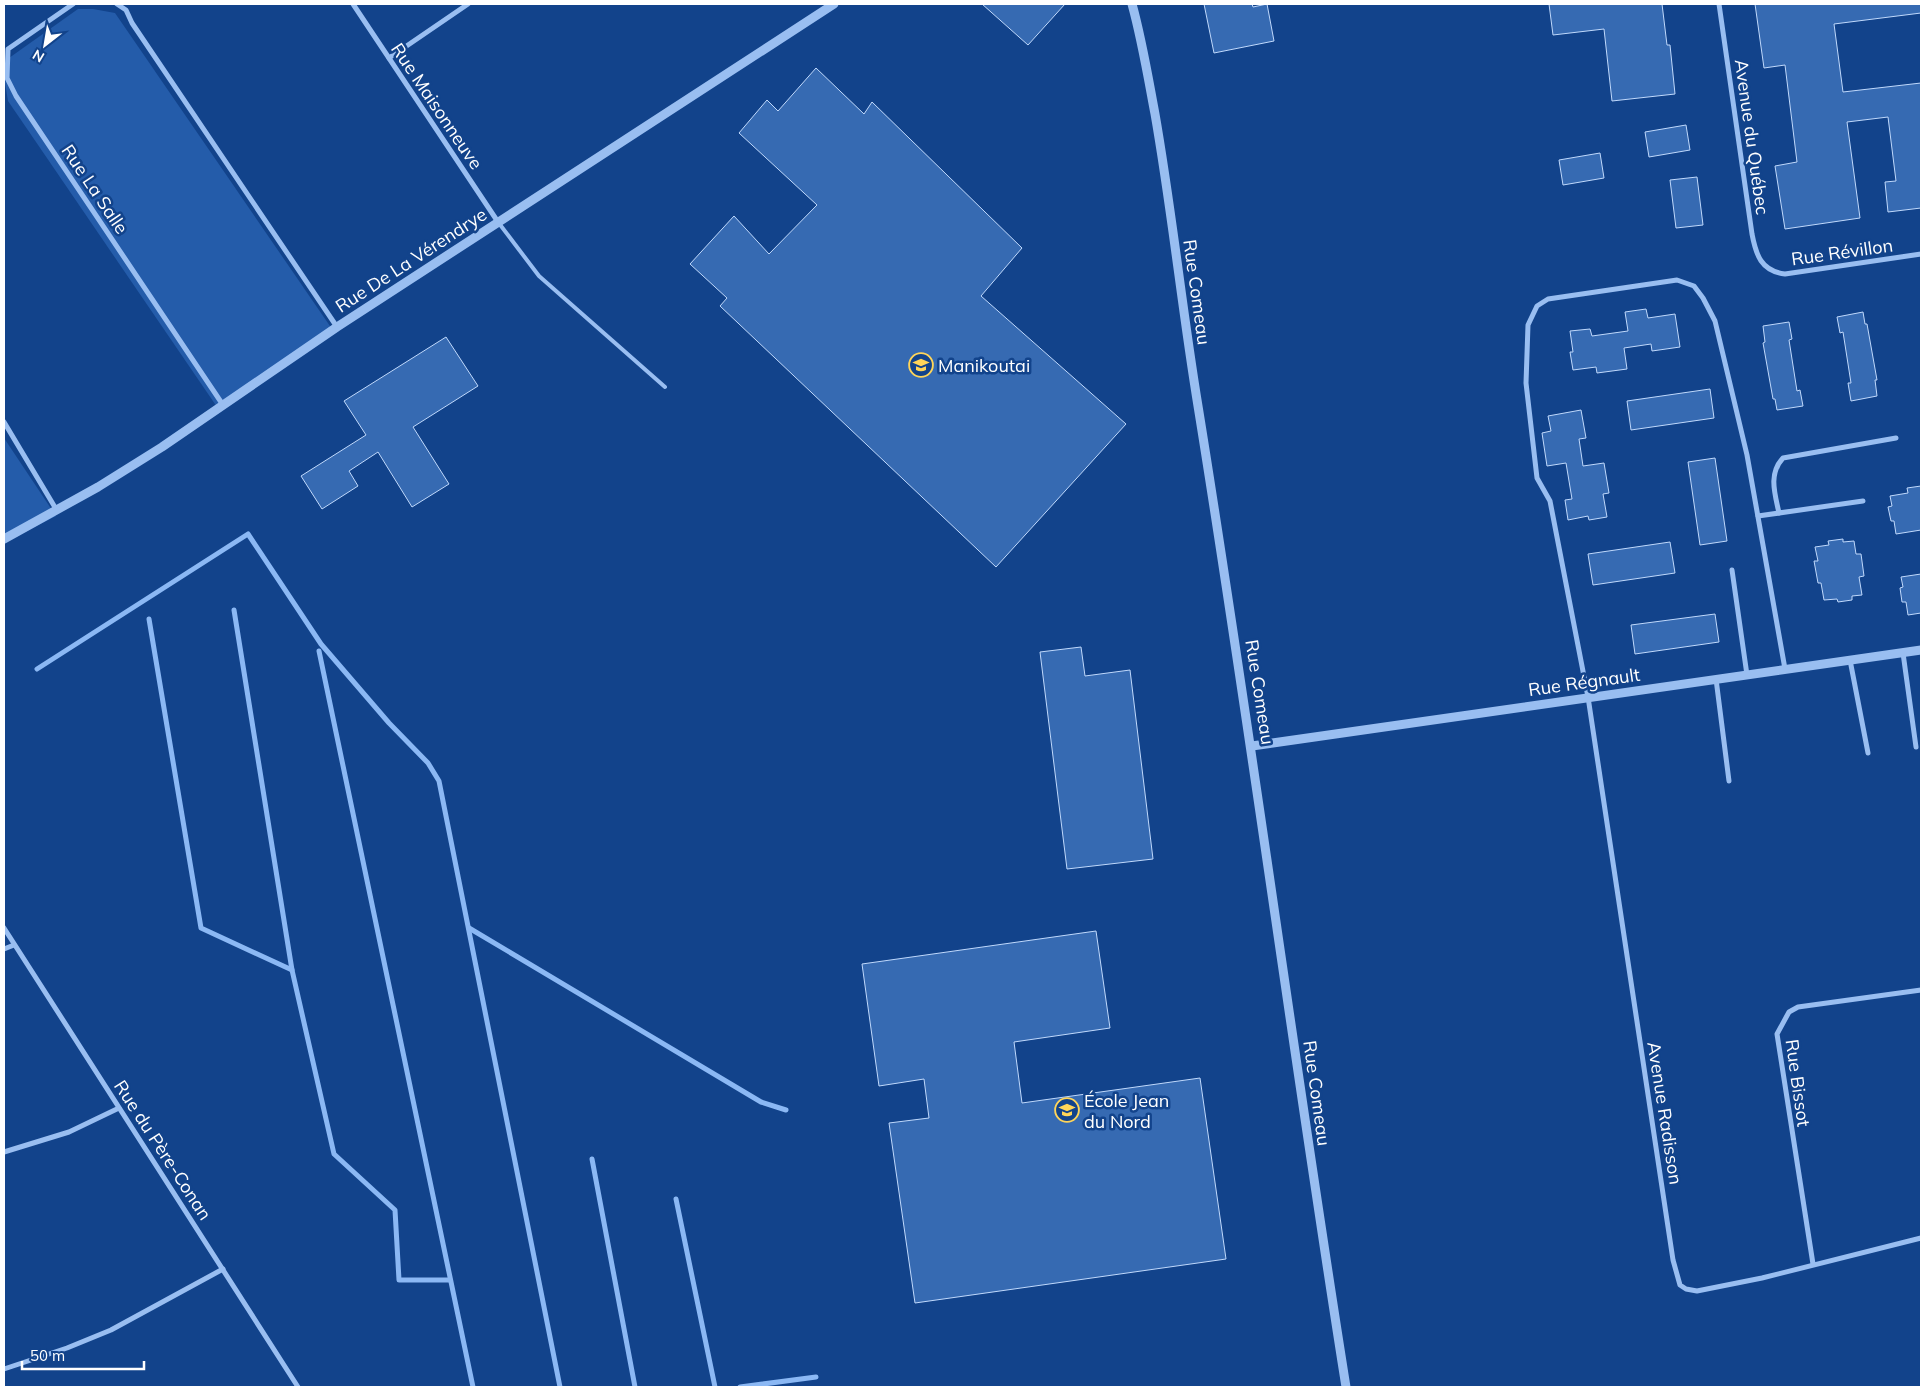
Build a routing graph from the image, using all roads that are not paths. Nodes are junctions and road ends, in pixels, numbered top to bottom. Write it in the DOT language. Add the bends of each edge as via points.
graph roads {
  1 [pos="73,4"];
  2 [pos="117,4"];
  3 [pos="353,4"];
  4 [pos="468,4"];
  5 [pos="834,4"];
  6 [pos="1132,4"];
  7 [pos="1719,4"];
  8 [pos="389,58"];
  9 [pos="498,222"];
  10 [pos="1921,254"];
  11 [pos="1769,269"];
  12 [pos="337,327"];
  13 [pos="665,387"];
  14 [pos="223,405"];
  15 [pos="4,422"];
  16 [pos="1896,438"];
  17 [pos="1863,501"];
  18 [pos="56,510"];
  19 [pos="1779,513"];
  20 [pos="1758,516"];
  21 [pos="4,539"];
  22 [pos="1732,570"];
  23 [pos="1921,650"];
  24 [pos="1903,653"];
  25 [pos="1850,660"];
  26 [pos="1785,670"];
  27 [pos="1748,675"];
  28 [pos="1716,679"];
  29 [pos="1588,697"];
  30 [pos="1252,746"];
  31 [pos="1916,747"];
  32 [pos="1868,753"];
  33 [pos="1729,781"];
  34 [pos="4,928"];
  35 [pos="14,945"];
  36 [pos="4,949"];
  37 [pos="1921,990"];
  38 [pos="119,1108"];
  39 [pos="4,1152"];
  40 [pos="1921,1238"];
  41 [pos="1812,1264"];
  42 [pos="223,1269"];
  43 [pos="4,1369"];
  44 [pos="298,1387"];
  45 [pos="1346,1387"];
  1 -- 14 [label="street, Rue La Salle" via="8,49 7,78 21,104"];
  2 -- 12 [label="street" via="126,10"];
  3 -- 8 [label="street, Rue Maisonneuve"];
  4 -- 8 [label="street"];
  5 -- 9 [label="street, Rue De La Vérendrye"];
  6 -- 30 [label="street, Rue Comeau" via="1143,44 1163,161 1184,319"];
  7 -- 11 [label="street, Avenue du Québec" via="1752,234 1756,255"];
  8 -- 9 [label="street, Rue Maisonneuve"];
  9 -- 12 [label="street, Rue De La Vérendrye"];
  9 -- 13 [label="lane" via="539,276"];
  10 -- 11 [label="street, Rue Révillon" via="1785,274"];
  12 -- 14 [label="street, Rue De La Vérendrye"];
  14 -- 18 [label="street, Rue De La Vérendrye" via="162,447"];
  15 -- 18 [label="street"];
  16 -- 19 [label="street" via="1783,458 1777,464 1773,480"];
  17 -- 19 [label="street"];
  18 -- 21 [label="street, Rue De La Vérendrye"];
  19 -- 20 [label="street"];
  20 -- 26 [label="street"];
  20 -- 29 [label="street" via="1715,322 1694,286 1677,280 1548,300 1537,306 1528,325 1526,383 1537,478 1550,501"];
  22 -- 27 [label="street"];
  23 -- 24 [label="street, Rue Régnault"];
  24 -- 25 [label="street, Rue Régnault"];
  24 -- 31 [label="street"];
  25 -- 26 [label="street, Rue Régnault"];
  25 -- 32 [label="street"];
  26 -- 27 [label="street, Rue Régnault"];
  27 -- 28 [label="street, Rue Régnault"];
  28 -- 29 [label="street, Rue Régnault"];
  28 -- 33 [label="street"];
  29 -- 30 [label="street, Rue Régnault"];
  29 -- 41 [label="street, Avenue Radisson" via="1672,1252 1680,1285 1697,1291"];
  30 -- 45 [label="street, Rue Comeau" via="1305,1130"];
  34 -- 35 [label="street, Rue du Père-Conan"];
  35 -- 36 [label="street"];
  35 -- 38 [label="street, Rue du Père-Conan"];
  37 -- 41 [label="street, Rue Bissot" via="1798,1007 1788,1012 1779,1028 1783,1082"];
  38 -- 39 [label="street" via="69,1132"];
  38 -- 42 [label="street, Rue du Père-Conan"];
  40 -- 41 [label="street, Avenue Radisson"];
  42 -- 43 [label="street" via="111,1330"];
  42 -- 44 [label="street, Rue du Père-Conan"];
}
